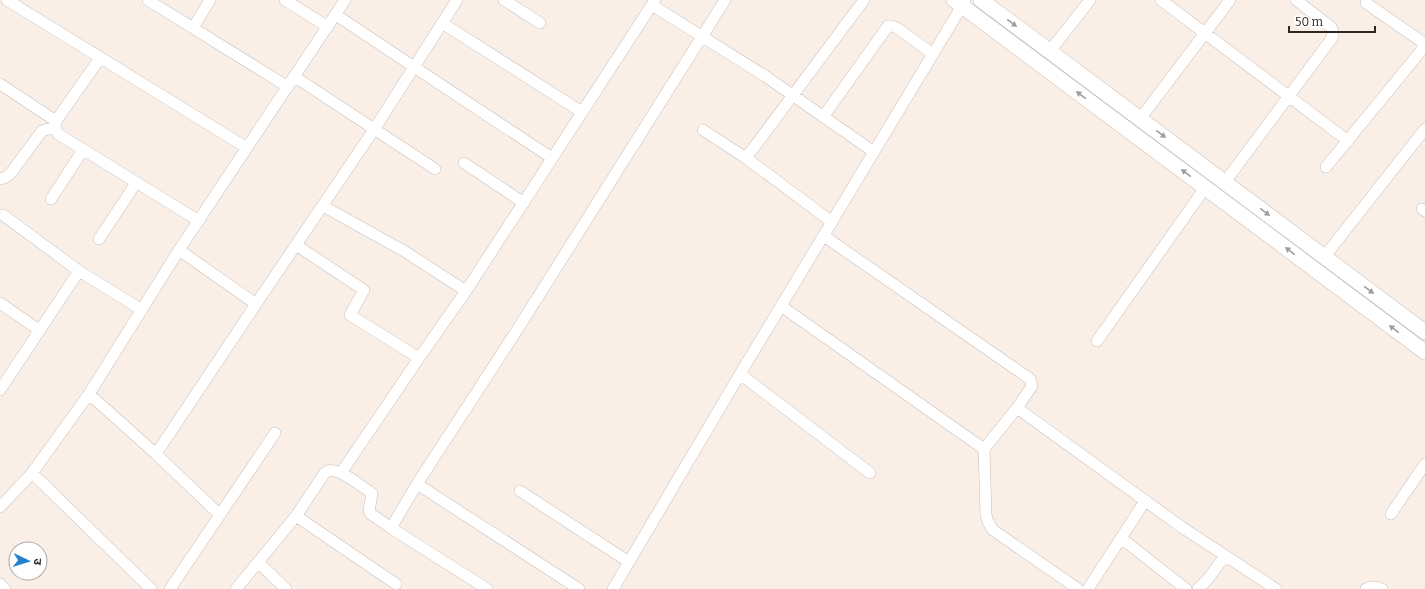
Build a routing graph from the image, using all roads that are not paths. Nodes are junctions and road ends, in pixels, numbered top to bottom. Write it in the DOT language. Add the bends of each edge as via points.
graph roads {
  1 [pos="7,0"];
  2 [pos="148,0"];
  3 [pos="210,0"];
  4 [pos="345,0"];
  5 [pos="457,0"];
  6 [pos="504,0"];
  7 [pos="725,0"];
  8 [pos="864,0"];
  9 [pos="981,0"];
  10 [pos="1090,0"];
  11 [pos="1162,0"];
  12 [pos="1230,0"];
  13 [pos="1296,0"];
  14 [pos="291,2"];
  15 [pos="654,2"];
  16 [pos="960,2"];
  17 [pos="1366,3"];
  18 [pos="336,15"];
  19 [pos="540,23"];
  20 [pos="442,24"];
  21 [pos="328,27"];
  22 [pos="193,28"];
  23 [pos="1204,33"];
  24 [pos="702,36"];
  25 [pos="1425,45"];
  26 [pos="1050,52"];
  27 [pos="933,54"];
  28 [pos="100,58"];
  29 [pos="414,68"];
  30 [pos="295,77"];
  31 [pos="0,84"];
  32 [pos="288,87"];
  33 [pos="792,96"];
  34 [pos="1289,97"];
  35 [pos="582,112"];
  36 [pos="822,117"];
  37 [pos="1140,119"];
  38 [pos="56,124"];
  39 [pos="375,128"];
  40 [pos="1425,129"];
  41 [pos="703,130"];
  42 [pos="1348,141"];
  43 [pos="247,148"];
  44 [pos="83,150"];
  45 [pos="874,152"];
  46 [pos="552,158"];
  47 [pos="746,158"];
  48 [pos="464,163"];
  49 [pos="1326,167"];
  50 [pos="435,169"];
  51 [pos="0,179"];
  52 [pos="1226,182"];
  53 [pos="136,183"];
  54 [pos="1206,188"];
  55 [pos="51,199"];
  56 [pos="524,203"];
  57 [pos="323,206"];
  58 [pos="3,216"];
  59 [pos="199,221"];
  60 [pos="832,222"];
  61 [pos="824,236"];
  62 [pos="99,239"];
  63 [pos="296,245"];
  64 [pos="179,250"];
  65 [pos="1325,256"];
  66 [pos="79,271"];
  67 [pos="466,291"];
  68 [pos="0,303"];
  69 [pos="256,304"];
  70 [pos="781,306"];
  71 [pos="142,310"];
  72 [pos="39,330"];
  73 [pos="1425,332"];
  74 [pos="1097,341"];
  75 [pos="1425,352"];
  76 [pos="419,358"];
  77 [pos="740,374"];
  78 [pos="0,390"];
  79 [pos="89,394"];
  80 [pos="1017,408"];
  81 [pos="275,433"];
  82 [pos="984,449"];
  83 [pos="156,454"];
  84 [pos="1425,464"];
  85 [pos="32,473"];
  86 [pos="341,473"];
  87 [pos="870,473"];
  88 [pos="417,484"];
  89 [pos="520,491"];
  90 [pos="1145,501"];
  91 [pos="0,507"];
  92 [pos="1391,514"];
  93 [pos="220,515"];
  94 [pos="296,516"];
  95 [pos="390,528"];
  96 [pos="1121,538"];
  97 [pos="1225,556"];
  98 [pos="629,562"];
  99 [pos="259,563"];
  100 [pos="0,584"];
  101 [pos="396,584"];
  102 [pos="1272,588"];
  103 [pos="5,589"];
  104 [pos="151,589"];
  105 [pos="170,589"];
  106 [pos="236,589"];
  107 [pos="286,589"];
  108 [pos="487,589"];
  109 [pos="579,589"];
  110 [pos="613,589"];
  111 [pos="1078,589"];
  112 [pos="1088,589"];
  113 [pos="1186,589"];
  114 [pos="1198,589"];
  115 [pos="1366,589"];
  116 [pos="1382,589"];
  1 -- 28 [label="street"];
  2 -- 22 [label="street"];
  3 -- 22 [label="street"];
  4 -- 18 [label="street"];
  5 -- 20 [label="street"];
  6 -- 19 [label="street"];
  7 -- 24 [label="street"];
  8 -- 33 [label="street"];
  9 -- 26 [label="main road, one-way"];
  10 -- 26 [label="street"];
  11 -- 23 [label="street"];
  12 -- 23 [label="street"];
  13 -- 34 [label="street" via="1331,27 1333,32 1332,38"];
  14 -- 21 [label="street"];
  15 -- 24 [label="street"];
  15 -- 35 [label="street"];
  16 -- 27 [label="street"];
  54 -- 16 [label="main road, one-way"];
  17 -- 25 [label="street"];
  18 -- 21 [label="street"];
  18 -- 29 [label="street"];
  20 -- 29 [label="street"];
  20 -- 35 [label="street"];
  21 -- 30 [label="street"];
  22 -- 32 [label="street"];
  23 -- 34 [label="street"];
  23 -- 37 [label="street"];
  24 -- 33 [label="street"];
  24 -- 88 [label="street"];
  25 -- 42 [label="street"];
  26 -- 37 [label="main road"];
  27 -- 36 [label="street" via="897,28 888,26"];
  27 -- 45 [label="street"];
  28 -- 38 [label="street"];
  28 -- 43 [label="street"];
  29 -- 39 [label="street"];
  29 -- 46 [label="street"];
  30 -- 32 [label="street"];
  30 -- 39 [label="street"];
  31 -- 38 [label="street"];
  32 -- 43 [label="street"];
  33 -- 36 [label="street"];
  33 -- 47 [label="street"];
  34 -- 42 [label="street"];
  34 -- 52 [label="street"];
  35 -- 46 [label="street"];
  36 -- 45 [label="street"];
  37 -- 52 [label="main road, one-way"];
  38 -- 44 [label="street" via="58,134"];
  38 -- 51 [label="street" via="42,131 10,174"];
  39 -- 50 [label="street"];
  39 -- 57 [label="street"];
  40 -- 65 [label="street"];
  41 -- 47 [label="street"];
  42 -- 49 [label="street"];
  43 -- 59 [label="street"];
  44 -- 53 [label="street"];
  44 -- 55 [label="street"];
  45 -- 60 [label="street"];
  46 -- 56 [label="street"];
  47 -- 60 [label="street"];
  48 -- 56 [label="street"];
  52 -- 65 [label="main road, one-way"];
  53 -- 59 [label="street"];
  53 -- 62 [label="street"];
  54 -- 74 [label="street"];
  75 -- 54 [label="main road, one-way"];
  56 -- 67 [label="street"];
  57 -- 63 [label="street"];
  57 -- 67 [label="street" via="404,251"];
  58 -- 66 [label="street"];
  59 -- 64 [label="street"];
  60 -- 61 [label="street"];
  61 -- 70 [label="street"];
  61 -- 80 [label="street" via="1030,379 1032,386"];
  63 -- 69 [label="street"];
  63 -- 76 [label="street" via="364,290 350,315"];
  64 -- 69 [label="street"];
  64 -- 71 [label="street"];
  65 -- 73 [label="main road, one-way"];
  66 -- 71 [label="street"];
  66 -- 72 [label="street"];
  67 -- 76 [label="street"];
  68 -- 72 [label="street"];
  69 -- 83 [label="street"];
  70 -- 77 [label="street"];
  70 -- 82 [label="street"];
  71 -- 79 [label="street"];
  72 -- 78 [label="street"];
  76 -- 86 [label="street"];
  77 -- 87 [label="street"];
  77 -- 98 [label="street"];
  79 -- 83 [label="street"];
  79 -- 85 [label="street"];
  80 -- 82 [label="street"];
  80 -- 90 [label="street"];
  81 -- 93 [label="street"];
  82 -- 111 [label="street" via="986,515 993,530"];
  83 -- 93 [label="street"];
  84 -- 92 [label="street"];
  85 -- 91 [label="street"];
  85 -- 104 [label="street"];
  86 -- 94 [label="street" via="326,470"];
  86 -- 95 [label="street" via="372,494 369,511"];
  88 -- 95 [label="street"];
  88 -- 109 [label="street"];
  89 -- 98 [label="street"];
  90 -- 96 [label="street"];
  90 -- 97 [label="street"];
  93 -- 105 [label="street"];
  94 -- 99 [label="street"];
  94 -- 101 [label="street"];
  95 -- 108 [label="street"];
  96 -- 112 [label="street"];
  96 -- 113 [label="street"];
  97 -- 102 [label="street"];
  97 -- 114 [label="street"];
  98 -- 110 [label="street"];
  99 -- 106 [label="street"];
  99 -- 107 [label="street"];
  100 -- 103 [label="street"];
  115 -- 116 [label="street"];
}
